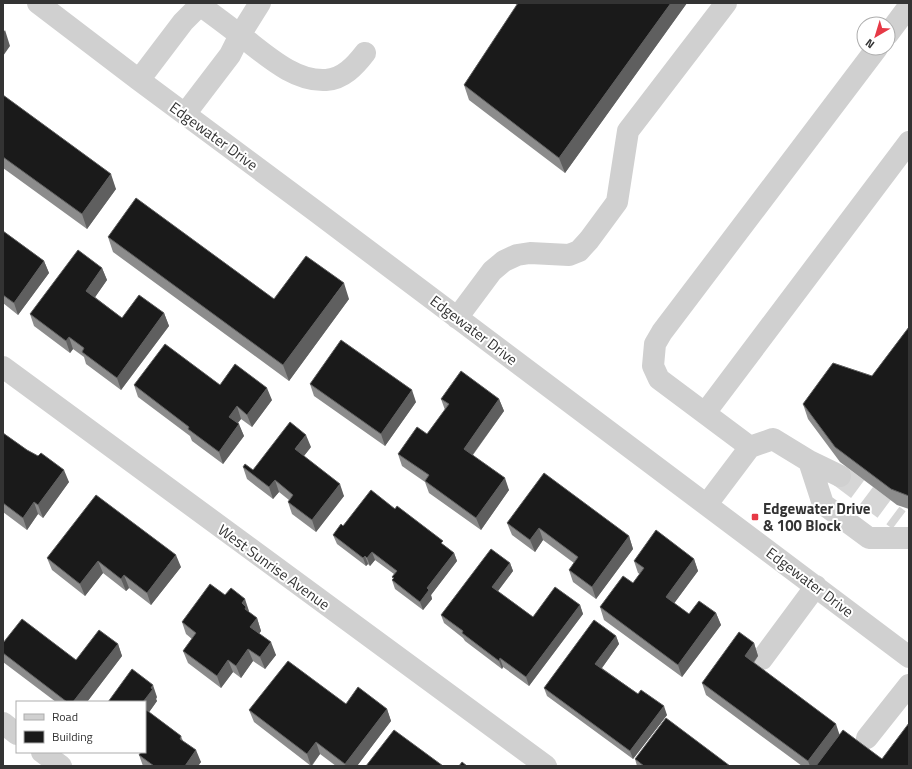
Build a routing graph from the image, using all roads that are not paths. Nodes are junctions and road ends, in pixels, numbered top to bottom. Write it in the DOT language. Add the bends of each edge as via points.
graph roads {
  1 [pos="38,3"];
  2 [pos="260,3"];
  3 [pos="726,3"];
  4 [pos="199,4"];
  5 [pos="909,6"];
  6 [pos="896,23"];
  7 [pos="240,35"];
  8 [pos="365,53"];
  9 [pos="871,56"];
  10 [pos="139,80"];
  11 [pos="184,114"];
  12 [pos="909,142"];
  13 [pos="457,318"];
  14 [pos="3,368"];
  15 [pos="705,413"];
  16 [pos="750,447"];
  17 [pos="809,461"];
  18 [pos="840,476"];
  19 [pos="707,504"];
  20 [pos="905,533"];
  21 [pos="816,586"];
  22 [pos="909,657"];
  23 [pos="762,659"];
  24 [pos="909,685"];
  25 [pos="3,723"];
  26 [pos="16,733"];
  27 [pos="867,738"];
  28 [pos="43,753"];
  29 [pos="61,766"];
  30 [pos="546,766"];
  1 -- 10 [label="street, Edgewater Drive"];
  2 -- 7 [label="street"];
  3 -- 13 [label="street" via="628,131 617,202 589,240 579,251 569,255 530,253 504,261 492,271"];
  4 -- 7 [label="street"];
  4 -- 10 [label="street"];
  5 -- 6 [label="street"];
  7 -- 8 [label="street" via="287,69 314,79 336,78 348,72"];
  7 -- 11 [label="street" via="230,55"];
  9 -- 15 [label="street" via="662,332 656,344 653,366 659,379"];
  10 -- 11 [label="street, Edgewater Drive"];
  11 -- 13 [label="street, Edgewater Drive"];
  12 -- 15 [label="street"];
  13 -- 19 [label="street, Edgewater Drive"];
  14 -- 30 [label="street, West Sunrise Avenue"];
  15 -- 16 [label="street"];
  16 -- 17 [label="street" via="773,438"];
  16 -- 19 [label="street"];
  17 -- 18 [label="street"];
  17 -- 20 [label="street" via="823,504 869,538"];
  19 -- 21 [label="street, Edgewater Drive"];
  21 -- 22 [label="street, Edgewater Drive"];
  21 -- 23 [label="street"];
  24 -- 27 [label="street"];
  25 -- 26 [label="street"];
  28 -- 29 [label="street"];
}
